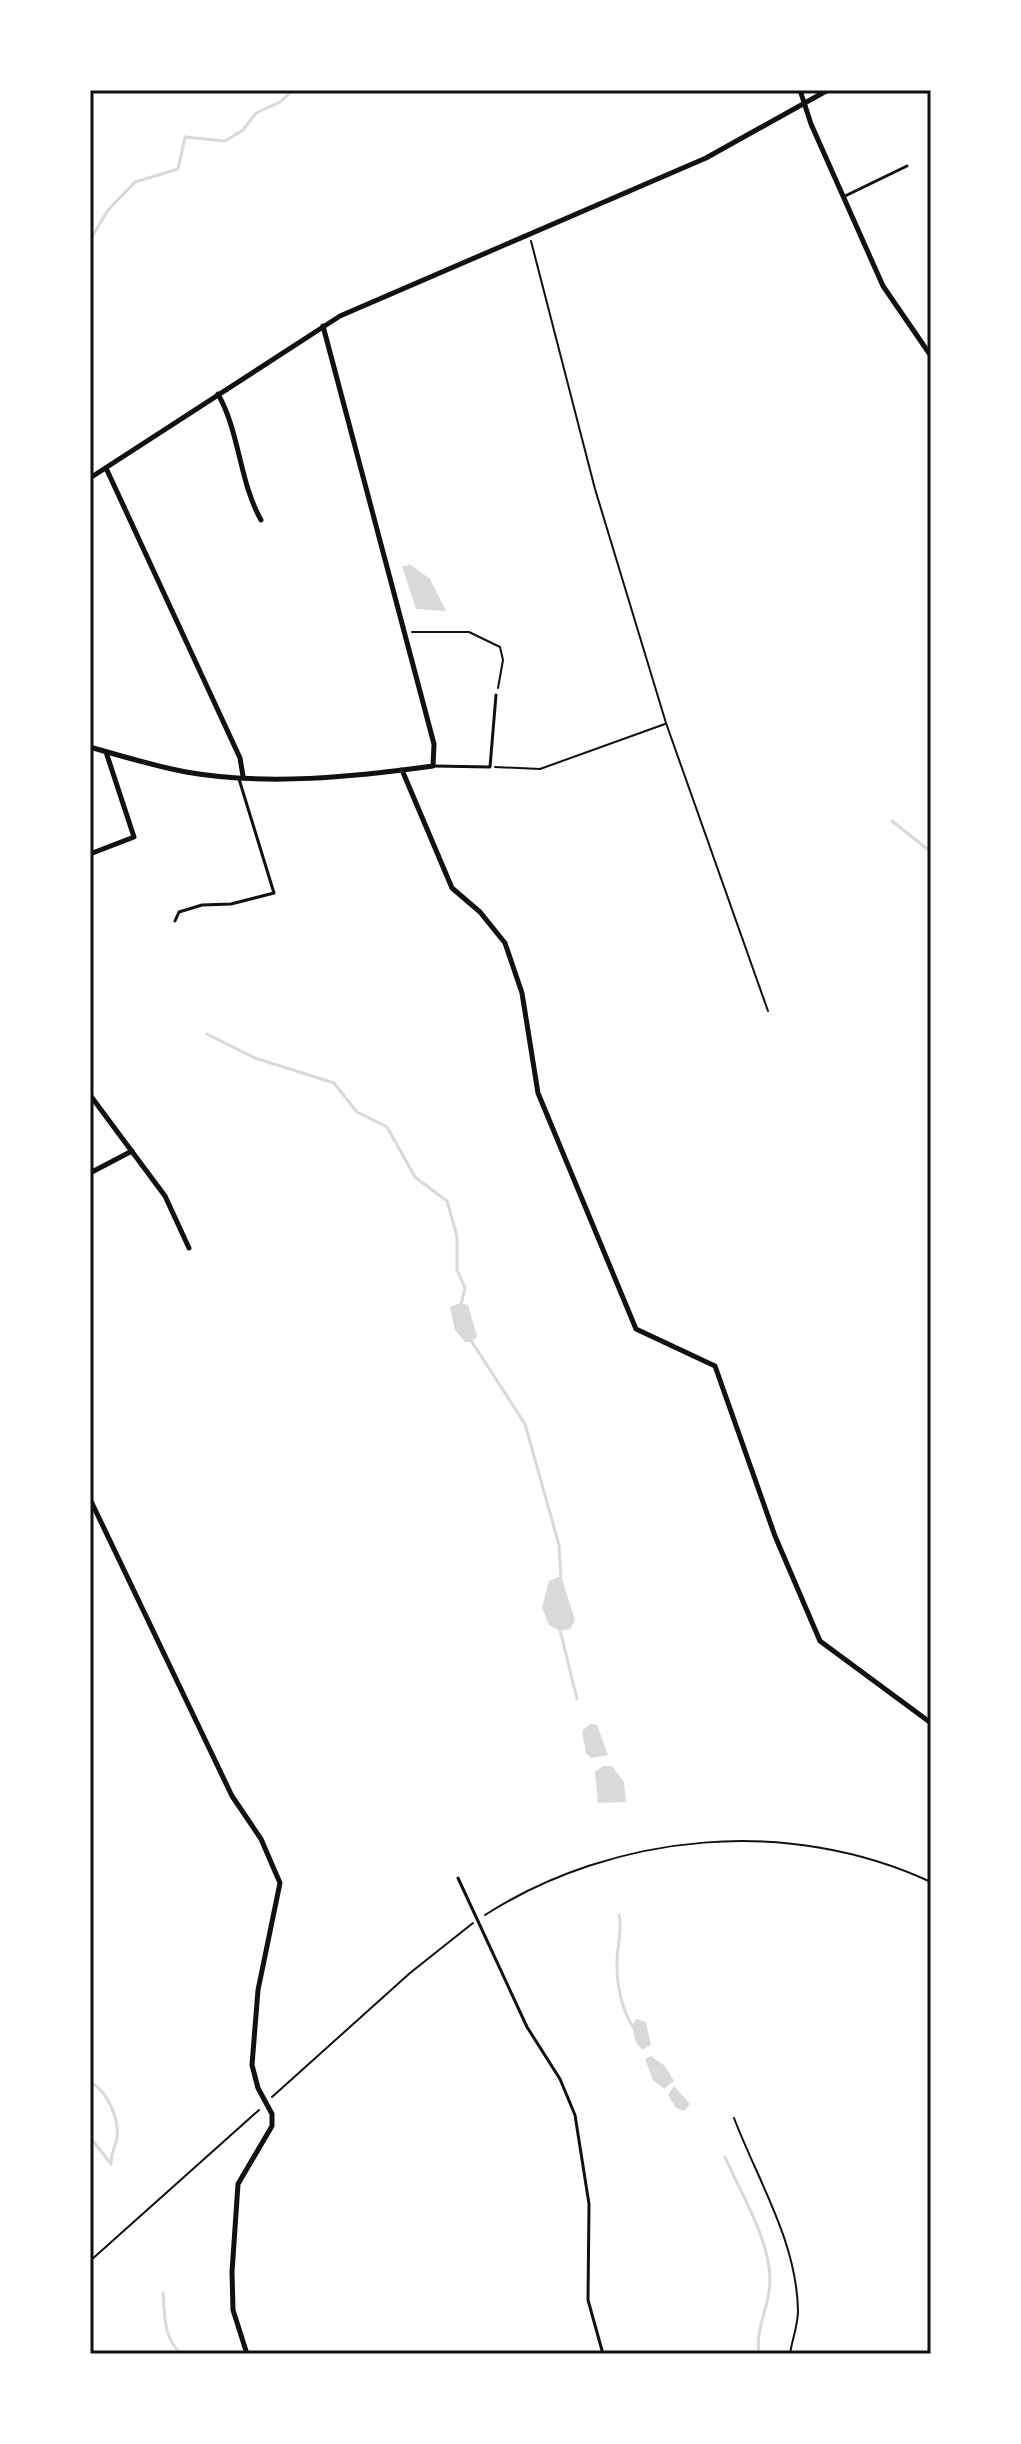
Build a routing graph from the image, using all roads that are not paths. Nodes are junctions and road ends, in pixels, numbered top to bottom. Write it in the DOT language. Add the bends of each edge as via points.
graph roads {
  1 [pos="800,90"];
  2 [pos="828,90"];
  3 [pos="805,102"];
  4 [pos="907,166"];
  5 [pos="843,197"];
  6 [pos="323,326"];
  7 [pos="931,356"];
  8 [pos="218,394"];
  9 [pos="106,468"];
  10 [pos="90,478"];
  11 [pos="261,520"];
  12 [pos="496,695"];
  13 [pos="90,747"];
  14 [pos="106,752"];
  15 [pos="433,766"];
  16 [pos="402,770"];
  17 [pos="240,776"];
  18 [pos="90,854"];
  19 [pos="175,921"];
  20 [pos="90,1095"];
  21 [pos="132,1151"];
  22 [pos="90,1173"];
  23 [pos="189,1248"];
  24 [pos="90,1499"];
  25 [pos="931,1723"];
  26 [pos="458,1878"];
  27 [pos="247,2354"];
  28 [pos="603,2354"];
  1 -- 3 [label="street"];
  2 -- 3 [label="street"];
  3 -- 5 [label="street"];
  3 -- 6 [label="street" via="706,158"];
  4 -- 5 [label="lane"];
  5 -- 7 [label="street" via="883,286"];
  6 -- 8 [label="street"];
  6 -- 15 [label="street" via="434,744"];
  8 -- 9 [label="street"];
  8 -- 11 [label="street" via="230,414"];
  9 -- 10 [label="street"];
  9 -- 17 [label="street" via="240,758"];
  12 -- 15 [label="lane" via="490,767"];
  13 -- 14 [label="street"];
  14 -- 17 [label="street" via="187,772"];
  14 -- 18 [label="street" via="134,837"];
  15 -- 16 [label="street"];
  16 -- 17 [label="street" via="299,778"];
  16 -- 25 [label="street" via="452,888 505,943 522,993 538,1093 636,1329 715,1366 775,1536 820,1641"];
  17 -- 19 [label="lane" via="274,893 202,905 179,912"];
  20 -- 21 [label="street"];
  21 -- 22 [label="street"];
  21 -- 23 [label="street" via="165,1196"];
  24 -- 27 [label="street" via="232,1796 261,1839 280,1883 258,1990 252,2065 272,2126 238,2184 233,2310"];
  26 -- 28 [label="lane" via="575,2115 589,2204 588,2300"];
}
